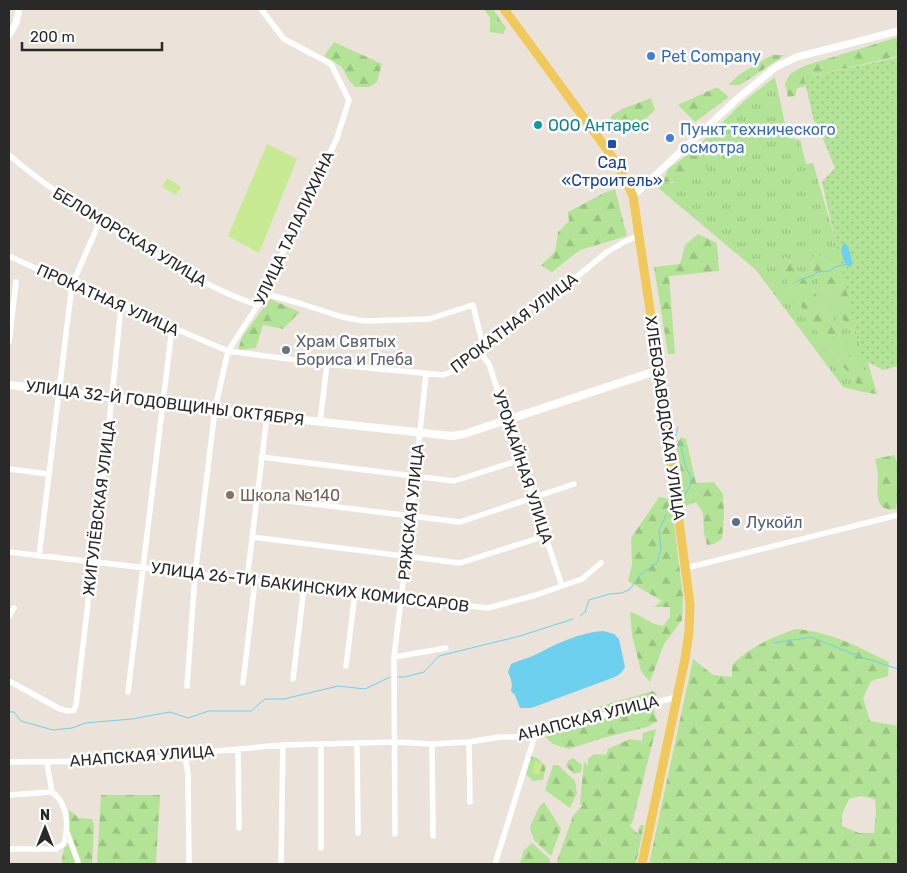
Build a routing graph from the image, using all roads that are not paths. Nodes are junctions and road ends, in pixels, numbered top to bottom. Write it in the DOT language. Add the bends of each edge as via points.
graph roads {
  1 [pos="19,9"];
  2 [pos="261,9"];
  3 [pos="504,9"];
  4 [pos="898,31"];
  5 [pos="9,35"];
  6 [pos="9,155"];
  7 [pos="634,196"];
  8 [pos="100,221"];
  9 [pos="640,235"];
  10 [pos="9,256"];
  11 [pos="16,282"];
  12 [pos="72,285"];
  13 [pos="263,293"];
  14 [pos="258,305"];
  15 [pos="121,306"];
  16 [pos="10,316"];
  17 [pos="172,328"];
  18 [pos="9,342"];
  19 [pos="481,348"];
  20 [pos="228,351"];
  21 [pos="327,364"];
  22 [pos="659,370"];
  23 [pos="426,374"];
  24 [pos="9,385"];
  25 [pos="59,391"];
  26 [pos="112,397"];
  27 [pos="164,403"];
  28 [pos="215,409"];
  29 [pos="267,416"];
  30 [pos="508,419"];
  31 [pos="320,422"];
  32 [pos="420,433"];
  33 [pos="261,457"];
  34 [pos="520,460"];
  35 [pos="9,469"];
  36 [pos="48,474"];
  37 [pos="414,477"];
  38 [pos="574,484"];
  39 [pos="256,497"];
  40 [pos="533,498"];
  41 [pos="898,514"];
  42 [pos="411,517"];
  43 [pos="252,536"];
  44 [pos="545,536"];
  45 [pos="9,552"];
  46 [pos="40,556"];
  47 [pos="406,556"];
  48 [pos="92,562"];
  49 [pos="601,562"];
  50 [pos="144,567"];
  51 [pos="686,568"];
  52 [pos="195,574"];
  53 [pos="247,580"];
  54 [pos="255,581"];
  55 [pos="562,586"];
  56 [pos="304,587"];
  57 [pos="355,593"];
  58 [pos="401,598"];
  59 [pos="14,608"];
  60 [pos="9,616"];
  61 [pos="446,648"];
  62 [pos="394,657"];
  63 [pos="346,666"];
  64 [pos="293,679"];
  65 [pos="9,681"];
  66 [pos="243,683"];
  67 [pos="187,686"];
  68 [pos="128,692"];
  69 [pos="677,696"];
  70 [pos="536,732"];
  71 [pos="395,742"];
  72 [pos="469,742"];
  73 [pos="357,743"];
  74 [pos="432,744"];
  75 [pos="283,745"];
  76 [pos="321,745"];
  77 [pos="238,750"];
  78 [pos="185,756"];
  79 [pos="9,762"];
  80 [pos="47,763"];
  81 [pos="52,792"];
  82 [pos="9,795"];
  83 [pos="470,802"];
  84 [pos="240,828"];
  85 [pos="67,832"];
  86 [pos="358,833"];
  87 [pos="395,834"];
  88 [pos="433,836"];
  89 [pos="321,848"];
  90 [pos="9,849"];
  91 [pos="77,864"];
  92 [pos="189,864"];
  93 [pos="280,864"];
  94 [pos="495,864"];
  95 [pos="642,864"];
  1 -- 5 [label="street"];
  2 -- 13 [label="street, УЛИЦА ТАЛАЛИХИНА" via="284,39 331,64 349,100 337,138"];
  3 -- 7 [label="main road, ХЛЕБОЗАВОДСКАЯ УЛИЦА" via="606,148"];
  4 -- 7 [label="street" via="797,57 776,67 737,99"];
  6 -- 8 [label="street, БЕЛОМОРСКАЯ УЛИЦА"];
  7 -- 9 [label="main road, ХЛЕБОЗАВОДСКАЯ УЛИЦА"];
  8 -- 12 [label="street"];
  8 -- 14 [label="street, БЕЛОМОРСКАЯ УЛИЦА" via="210,286"];
  9 -- 19 [label="street, ПРОКАТНАЯ УЛИЦА" via="607,252"];
  9 -- 22 [label="main road, ХЛЕБОЗАВОДСКАЯ УЛИЦА"];
  10 -- 12 [label="street, ПРОКАТНАЯ УЛИЦА"];
  11 -- 16 [label="street"];
  12 -- 15 [label="street, ПРОКАТНАЯ УЛИЦА"];
  12 -- 25 [label="street"];
  13 -- 14 [label="street, УЛИЦА ТАЛАЛИХИНА"];
  13 -- 19 [label="street, УРОЖАЙНАЯ УЛИЦА" via="364,321 429,320 473,305"];
  14 -- 20 [label="street, УЛИЦА ТАЛАЛИХИНА"];
  15 -- 17 [label="street, ПРОКАТНАЯ УЛИЦА"];
  15 -- 26 [label="street, ЖИГУЛЁВСКАЯ УЛИЦА"];
  16 -- 18 [label="street"];
  17 -- 20 [label="street, ПРОКАТНАЯ УЛИЦА"];
  17 -- 27 [label="street"];
  19 -- 23 [label="street, ПРОКАТНАЯ УЛИЦА" via="454,371 443,375"];
  19 -- 30 [label="street, УРОЖАЙНАЯ УЛИЦА"];
  20 -- 21 [label="street, ПРОКАТНАЯ УЛИЦА"];
  20 -- 28 [label="street"];
  21 -- 23 [label="street, ПРОКАТНАЯ УЛИЦА"];
  21 -- 31 [label="street, УЛИЦА 32-Й ГОДОВЩИНЫ ОКТЯБРЯ"];
  22 -- 30 [label="main road, УЛИЦА 32-Й ГОДОВЩИНЫ ОКТЯБРЯ"];
  22 -- 51 [label="main road, ХЛЕБОЗАВОДСКАЯ УЛИЦА"];
  23 -- 32 [label="street, РЯЖСКАЯ УЛИЦА"];
  24 -- 25 [label="main road, УЛИЦА 32-Й ГОДОВЩИНЫ ОКТЯБРЯ"];
  25 -- 26 [label="main road, УЛИЦА 32-Й ГОДОВЩИНЫ ОКТЯБРЯ"];
  25 -- 36 [label="street"];
  26 -- 27 [label="main road, УЛИЦА 32-Й ГОДОВЩИНЫ ОКТЯБРЯ"];
  26 -- 48 [label="street, ЖИГУЛЁВСКАЯ УЛИЦА"];
  27 -- 28 [label="main road, УЛИЦА 32-Й ГОДОВЩИНЫ ОКТЯБРЯ"];
  27 -- 50 [label="street"];
  28 -- 29 [label="main road, УЛИЦА 32-Й ГОДОВЩИНЫ ОКТЯБРЯ"];
  28 -- 52 [label="street"];
  29 -- 31 [label="main road, УЛИЦА 32-Й ГОДОВЩИНЫ ОКТЯБРЯ"];
  29 -- 33 [label="street"];
  30 -- 32 [label="main road, УЛИЦА 32-Й ГОДОВЩИНЫ ОКТЯБРЯ" via="452,436"];
  30 -- 34 [label="street, УРОЖАЙНАЯ УЛИЦА"];
  31 -- 32 [label="main road, УЛИЦА 32-Й ГОДОВЩИНЫ ОКТЯБРЯ"];
  32 -- 37 [label="street, РЯЖСКАЯ УЛИЦА"];
  33 -- 37 [label="street"];
  33 -- 39 [label="street"];
  34 -- 37 [label="street" via="454,481"];
  34 -- 40 [label="street, УРОЖАЙНАЯ УЛИЦА"];
  35 -- 36 [label="street"];
  36 -- 46 [label="street"];
  37 -- 42 [label="street, РЯЖСКАЯ УЛИЦА"];
  38 -- 40 [label="street"];
  39 -- 42 [label="street"];
  39 -- 43 [label="street"];
  40 -- 42 [label="street" via="460,522"];
  40 -- 44 [label="street, УРОЖАЙНАЯ УЛИЦА"];
  41 -- 51 [label="street"];
  42 -- 47 [label="street, РЯЖСКАЯ УЛИЦА"];
  43 -- 47 [label="street"];
  43 -- 53 [label="street"];
  44 -- 47 [label="street" via="460,563"];
  44 -- 55 [label="street, УРОЖАЙНАЯ УЛИЦА"];
  45 -- 46 [label="street, УЛИЦА 26-ТИ БАКИНСКИХ КОМИССАРОВ"];
  46 -- 48 [label="street, УЛИЦА 26-ТИ БАКИНСКИХ КОМИССАРОВ"];
  47 -- 58 [label="street, РЯЖСКАЯ УЛИЦА"];
  48 -- 50 [label="street, УЛИЦА 26-ТИ БАКИНСКИХ КОМИССАРОВ"];
  48 -- 65 [label="street, ЖИГУЛЁВСКАЯ УЛИЦА" via="74,710 60,709"];
  49 -- 55 [label="street, УЛИЦА 26-ТИ БАКИНСКИХ КОМИССАРОВ" via="582,579"];
  50 -- 52 [label="street, УЛИЦА 26-ТИ БАКИНСКИХ КОМИССАРОВ"];
  50 -- 68 [label="street"];
  51 -- 69 [label="main road, ХЛЕБОЗАВОДСКАЯ УЛИЦА" via="689,632"];
  52 -- 53 [label="street, УЛИЦА 26-ТИ БАКИНСКИХ КОМИССАРОВ"];
  52 -- 67 [label="street"];
  53 -- 54 [label="street, УЛИЦА 26-ТИ БАКИНСКИХ КОМИССАРОВ"];
  54 -- 56 [label="street, УЛИЦА 26-ТИ БАКИНСКИХ КОМИССАРОВ"];
  54 -- 66 [label="street"];
  55 -- 58 [label="street, УЛИЦА 26-ТИ БАКИНСКИХ КОМИССАРОВ" via="488,608"];
  56 -- 57 [label="street, УЛИЦА 26-ТИ БАКИНСКИХ КОМИССАРОВ"];
  56 -- 64 [label="street"];
  57 -- 58 [label="street, УЛИЦА 26-ТИ БАКИНСКИХ КОМИССАРОВ"];
  57 -- 63 [label="street"];
  58 -- 62 [label="street, РЯЖСКАЯ УЛИЦА"];
  59 -- 60 [label="street"];
  61 -- 62 [label="street"];
  62 -- 71 [label="street, РЯЖСКАЯ УЛИЦА"];
  69 -- 70 [label="street, АНАПСКАЯ УЛИЦА"];
  69 -- 95 [label="main road, ХЛЕБОЗАВОДСКАЯ УЛИЦА"];
  70 -- 72 [label="street, АНАПСКАЯ УЛИЦА"];
  70 -- 94 [label="street"];
  71 -- 73 [label="street, АНАПСКАЯ УЛИЦА"];
  71 -- 74 [label="street, АНАПСКАЯ УЛИЦА"];
  71 -- 87 [label="street"];
  72 -- 74 [label="street, АНАПСКАЯ УЛИЦА"];
  72 -- 83 [label="street"];
  73 -- 76 [label="street, АНАПСКАЯ УЛИЦА"];
  73 -- 86 [label="street"];
  74 -- 88 [label="street"];
  75 -- 76 [label="street, АНАПСКАЯ УЛИЦА"];
  75 -- 77 [label="street, АНАПСКАЯ УЛИЦА"];
  75 -- 93 [label="street"];
  76 -- 89 [label="street"];
  77 -- 78 [label="street, АНАПСКАЯ УЛИЦА"];
  77 -- 84 [label="street, АНАПСКАЯ УЛИЦА"];
  78 -- 80 [label="street, АНАПСКАЯ УЛИЦА"];
  78 -- 92 [label="street"];
  79 -- 80 [label="street, АНАПСКАЯ УЛИЦА"];
  80 -- 81 [label="street"];
  81 -- 82 [label="street"];
  81 -- 85 [label="street" via="59,798"];
  85 -- 90 [label="street" via="64,844 54,850"];
  85 -- 91 [label="street"];
}
